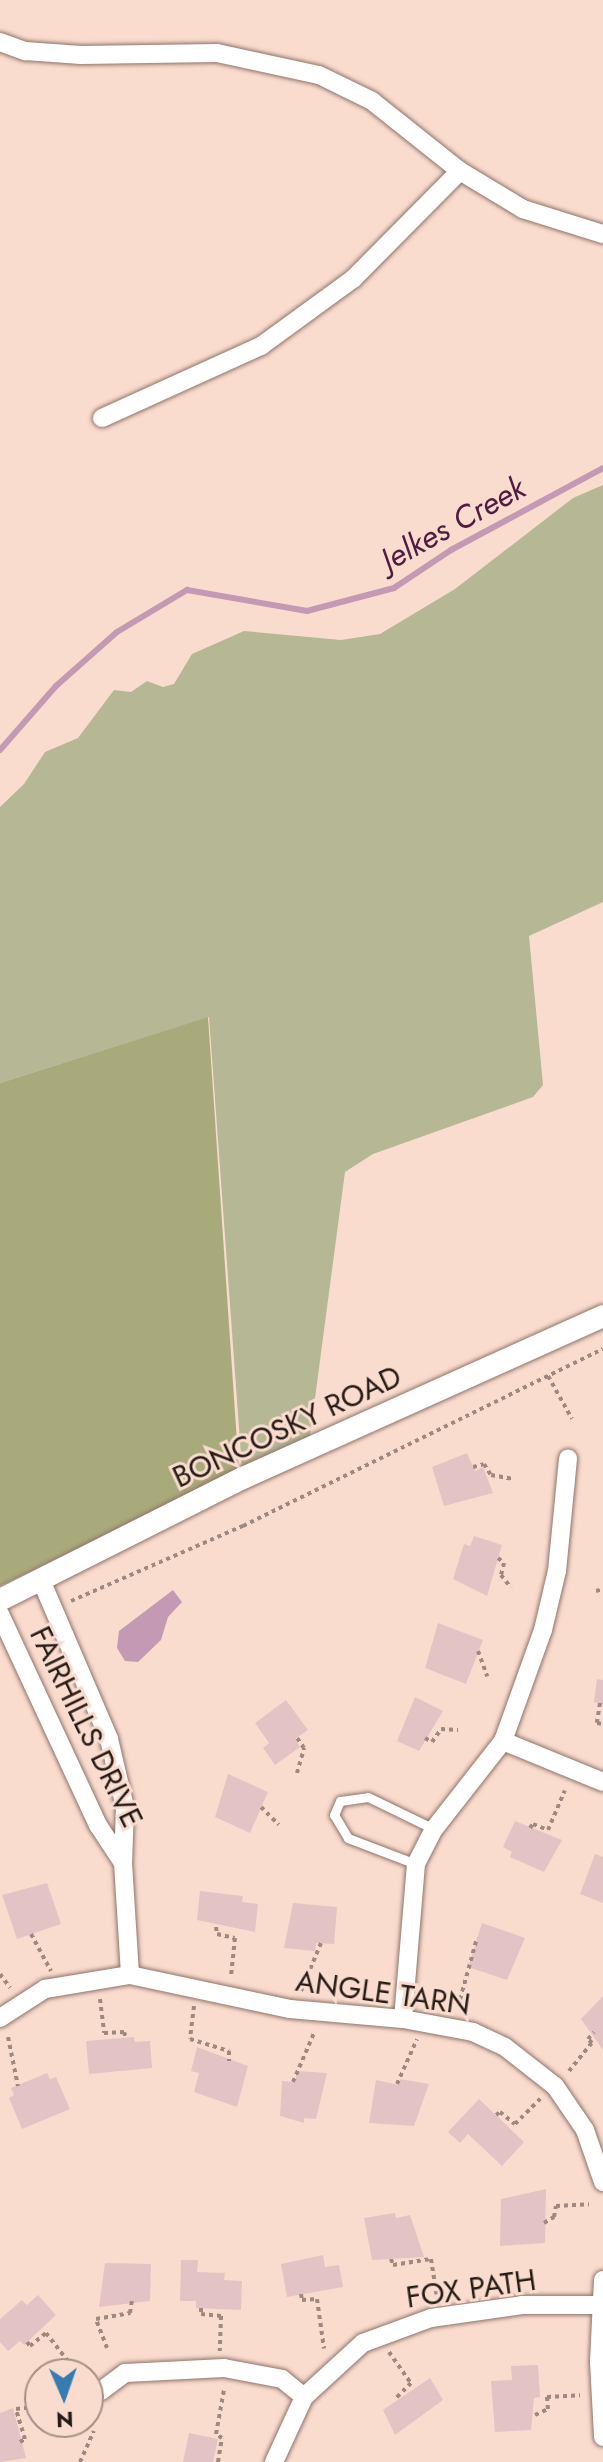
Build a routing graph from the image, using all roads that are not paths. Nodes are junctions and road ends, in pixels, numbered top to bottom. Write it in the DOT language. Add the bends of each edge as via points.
graph roads {
  1 [pos="0,42"];
  2 [pos="460,171"];
  3 [pos="603,234"];
  4 [pos="102,418"];
  5 [pos="603,1316"];
  6 [pos="568,1459"];
  7 [pos="41,1580"];
  8 [pos="0,1600"];
  9 [pos="0,1614"];
  10 [pos="503,1741"];
  11 [pos="603,1782"];
  12 [pos="434,1829"];
  13 [pos="123,1863"];
  14 [pos="416,1864"];
  15 [pos="130,1975"];
  16 [pos="0,2018"];
  17 [pos="403,2019"];
  18 [pos="603,2182"];
  19 [pos="603,2280"];
  20 [pos="599,2305"];
  21 [pos="104,2389"];
  22 [pos="304,2397"];
  23 [pos="603,2437"];
  24 [pos="274,2462"];
  1 -- 2 [label="street" via="25,51 81,55 217,53 272,61 321,75 372,101"];
  2 -- 3 [label="street" via="527,212"];
  2 -- 4 [label="street" via="353,279 261,346"];
  5 -- 7 [label="street, BONCOSKY ROAD" via="243,1478"];
  6 -- 10 [label="street" via="554,1584"];
  7 -- 8 [label="street, BONCOSKY ROAD"];
  7 -- 13 [label="street, FAIRHILLS DRIVE" via="109,1739 125,1807"];
  9 -- 13 [label="street, FAIRHILLS DRIVE" via="98,1825"];
  10 -- 11 [label="street"];
  10 -- 12 [label="street"];
  12 -- 14 [label="street"];
  12 -- 14 [label="lane" via="368,1797 340,1801 334,1815 348,1838"];
  13 -- 15 [label="street, FAIRHILLS DRIVE"];
  14 -- 17 [label="street"];
  15 -- 16 [label="street" via="45,1989"];
  15 -- 17 [label="street, ANGLE TARN" via="290,2009"];
  17 -- 18 [label="street, ANGLE TARN" via="473,2032 532,2065 571,2107"];
  19 -- 20 [label="street"];
  20 -- 22 [label="street, FOX PATH" via="522,2305 395,2328 343,2358"];
  20 -- 23 [label="street"];
  21 -- 22 [label="street" via="125,2373 224,2368 282,2379"];
  22 -- 24 [label="street, FOX PATH"];
}
